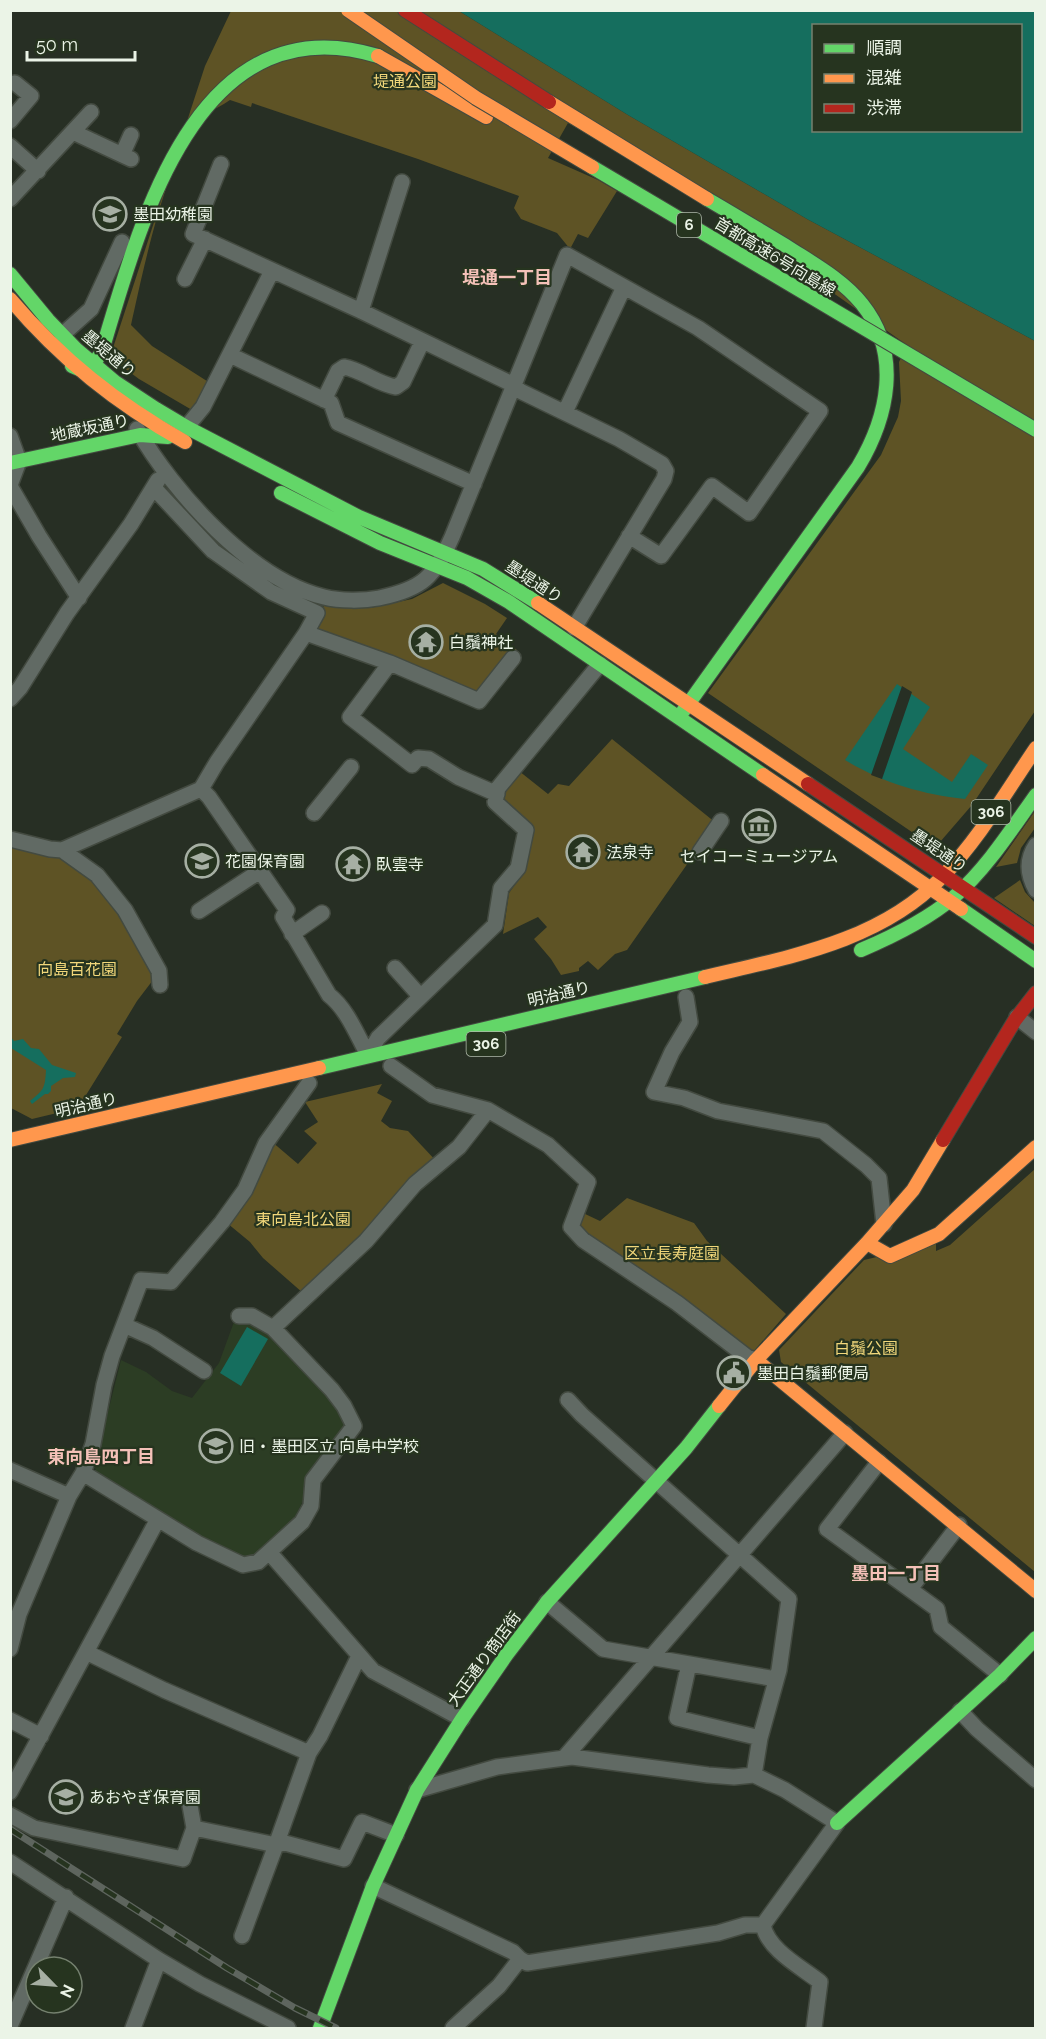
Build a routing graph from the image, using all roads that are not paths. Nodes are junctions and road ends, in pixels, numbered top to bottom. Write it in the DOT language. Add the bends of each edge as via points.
graph roads {
  1 [pos="348,10"];
  2 [pos="405,10"];
  3 [pos="307,35"];
  4 [pos="15,83"];
  5 [pos="208,85"];
  6 [pos="91,112"];
  7 [pos="10,121"];
  8 [pos="73,132"];
  9 [pos="131,135"];
  10 [pos="10,146"];
  11 [pos="221,164"];
  12 [pos="38,171"];
  13 [pos="601,172"];
  14 [pos="402,182"];
  15 [pos="10,199"];
  16 [pos="204,239"];
  17 [pos="122,242"];
  18 [pos="272,271"];
  19 [pos="10,274"];
  20 [pos="807,275"];
  21 [pos="185,279"];
  22 [pos="624,287"];
  23 [pos="10,299"];
  24 [pos="361,311"];
  25 [pos="887,323"];
  26 [pos="62,335"];
  27 [pos="422,342"];
  28 [pos="230,355"];
  29 [pos="94,365"];
  30 [pos="72,366"];
  31 [pos="514,385"];
  32 [pos="324,400"];
  33 [pos="124,407"];
  34 [pos="565,412"];
  35 [pos="1035,430"];
  36 [pos="183,433"];
  37 [pos="140,435"];
  38 [pos="10,436"];
  39 [pos="207,454"];
  40 [pos="15,462"];
  41 [pos="164,471"];
  42 [pos="474,484"];
  43 [pos="10,485"];
  44 [pos="270,487"];
  45 [pos="154,488"];
  46 [pos="629,536"];
  47 [pos="441,560"];
  48 [pos="79,598"];
  49 [pos="574,628"];
  50 [pos="306,633"];
  51 [pos="513,658"];
  52 [pos="390,663"];
  53 [pos="600,664"];
  54 [pos="10,699"];
  55 [pos="689,704"];
  56 [pos="679,717"];
  57 [pos="1035,747"];
  58 [pos="351,767"];
  59 [pos="201,789"];
  60 [pos="497,794"];
  61 [pos="1035,795"];
  62 [pos="314,813"];
  63 [pos="721,821"];
  64 [pos="10,839"];
  65 [pos="1035,845"];
  66 [pos="62,850"];
  67 [pos="700,852"];
  68 [pos="260,871"];
  69 [pos="945,876"];
  70 [pos="963,888"];
  71 [pos="931,889"];
  72 [pos="1035,890"];
  73 [pos="949,900"];
  74 [pos="199,910"];
  75 [pos="322,913"];
  76 [pos="292,934"];
  77 [pos="1035,937"];
  78 [pos="852,954"];
  79 [pos="1035,961"];
  80 [pos="395,968"];
  81 [pos="160,985"];
  82 [pos="1035,993"];
  83 [pos="420,996"];
  84 [pos="686,997"];
  85 [pos="1017,1017"];
  86 [pos="1035,1032"];
  87 [pos="414,1061"];
  88 [pos="376,1065"];
  89 [pos="309,1083"];
  90 [pos="488,1110"];
  91 [pos="175,1116"];
  92 [pos="10,1140"];
  93 [pos="1035,1147"];
  94 [pos="884,1224"];
  95 [pos="867,1243"];
  96 [pos="239,1316"];
  97 [pos="124,1325"];
  98 [pos="273,1328"];
  99 [pos="756,1360"];
  100 [pos="204,1371"];
  101 [pos="568,1400"];
  102 [pos="845,1434"];
  103 [pos="879,1462"];
  104 [pos="10,1470"];
  105 [pos="83,1473"];
  106 [pos="657,1481"];
  107 [pos="69,1496"];
  108 [pos="158,1519"];
  109 [pos="959,1525"];
  110 [pos="269,1552"];
  111 [pos="740,1555"];
  112 [pos="910,1589"];
  113 [pos="1035,1591"];
  114 [pos="547,1602"];
  115 [pos="1035,1638"];
  116 [pos="10,1649"];
  117 [pos="86,1652"];
  118 [pos="359,1656"];
  119 [pos="652,1658"];
  120 [pos="689,1664"];
  121 [pos="1000,1675"];
  122 [pos="776,1679"];
  123 [pos="960,1711"];
  124 [pos="10,1719"];
  125 [pos="462,1719"];
  126 [pos="41,1736"];
  127 [pos="760,1738"];
  128 [pos="309,1753"];
  129 [pos="564,1758"];
  130 [pos="754,1775"];
  131 [pos="1035,1780"];
  132 [pos="417,1790"];
  133 [pos="10,1792"];
  134 [pos="189,1800"];
  135 [pos="10,1815"];
  136 [pos="837,1823"];
  137 [pos="194,1828"];
  138 [pos="396,1835"];
  139 [pos="276,1845"];
  140 [pos="10,1862"];
  141 [pos="373,1886"];
  142 [pos="66,1897"];
  143 [pos="763,1925"];
  144 [pos="242,1936"];
  145 [pos="520,1959"];
  146 [pos="159,1960"];
  147 [pos="10,2026"];
  148 [pos="133,2028"];
  149 [pos="288,2028"];
  150 [pos="320,2028"];
  151 [pos="453,2028"];
  152 [pos="814,2028"];
  1 -- 13 [label="main road, 首都高速6号向島線 / 6, bridge" via="476,98"];
  2 -- 55 [label="main road" via="821,268 851,293 874,323 886,364 887,386 880,425 871,444"];
  3 -- 13 [label="main road, bridge" via="358,46 488,118"];
  4 -- 7 [label="street" via="31,96"];
  5 -- 29 [label="main road" via="162,165 101,354"];
  6 -- 8 [label="street"];
  8 -- 9 [label="street" via="127,157"];
  8 -- 12 [label="street"];
  10 -- 12 [label="street"];
  11 -- 16 [label="street" via="193,234"];
  12 -- 15 [label="street"];
  13 -- 35 [label="main road, 首都高速6号向島線 / 6, bridge"];
  14 -- 24 [label="street"];
  16 -- 18 [label="street"];
  16 -- 21 [label="street"];
  17 -- 26 [label="street" via="91,309"];
  18 -- 24 [label="street"];
  18 -- 28 [label="street"];
  19 -- 26 [label="main road, 墨堤通り"];
  20 -- 25 [label="main road, 首都高速6号向島線"];
  22 -- 31 [label="street" via="567,255"];
  22 -- 34 [label="street"];
  22 -- 46 [label="street" via="725,345 820,411 749,513 712,486 661,556"];
  23 -- 30 [label="main road, 墨堤通り"];
  24 -- 27 [label="street"];
  26 -- 29 [label="main road, 墨堤通り"];
  27 -- 31 [label="street"];
  27 -- 32 [label="street" via="403,382 396,387 344,367 338,371"];
  28 -- 32 [label="street"];
  28 -- 36 [label="street" via="203,407"];
  29 -- 30 [label="main road" via="85,370"];
  29 -- 36 [label="main road, 墨堤通り"];
  30 -- 33 [label="main road, 墨堤通り"];
  31 -- 34 [label="street"];
  31 -- 42 [label="street"];
  32 -- 42 [label="street" via="331,403 338,423"];
  33 -- 36 [label="main road, 墨堤通り"];
  33 -- 37 [label="street"];
  34 -- 46 [label="street" via="662,464 666,471"];
  36 -- 37 [label="main road, 地蔵坂通り"];
  36 -- 39 [label="main road, 墨堤通り"];
  36 -- 47 [label="main road, 墨堤通り"];
  37 -- 40 [label="main road, 地蔵坂通り"];
  37 -- 41 [label="street"];
  38 -- 40 [label="street"];
  40 -- 43 [label="street"];
  41 -- 45 [label="street"];
  41 -- 47 [label="street" via="221,535 246,556 278,577 325,598 390,596 424,582"];
  42 -- 47 [label="street"];
  43 -- 48 [label="street"];
  44 -- 47 [label="main road, 墨堤通り" via="354,531"];
  45 -- 48 [label="street"];
  45 -- 50 [label="street" via="213,551 272,592 316,613"];
  46 -- 49 [label="street"];
  47 -- 49 [label="main road, 墨堤通り" via="483,569"];
  47 -- 53 [label="main road, 墨堤通り"];
  48 -- 54 [label="street"];
  49 -- 55 [label="main road, 墨堤通り"];
  50 -- 52 [label="street"];
  50 -- 59 [label="street"];
  51 -- 52 [label="street" via="478,701"];
  52 -- 60 [label="street" via="350,717 412,765 418,758 429,759"];
  53 -- 56 [label="main road, 墨堤通り"];
  53 -- 60 [label="street"];
  55 -- 56 [label="main road"];
  55 -- 69 [label="main road, 墨堤通り"];
  56 -- 71 [label="main road, 墨堤通り"];
  57 -- 69 [label="main road, 明治通り / 306"];
  58 -- 62 [label="street"];
  59 -- 66 [label="street"];
  59 -- 68 [label="street"];
  60 -- 83 [label="street" via="495,802 526,830 518,868 501,888 495,925"];
  61 -- 70 [label="main road, 306"];
  63 -- 67 [label="street"];
  64 -- 66 [label="street"];
  65 -- 72 [label="street" via="1028,860"];
  66 -- 81 [label="street" via="97,875 125,910 159,970"];
  68 -- 74 [label="street"];
  68 -- 76 [label="street" via="287,910 283,917"];
  69 -- 70 [label="main road, 墨堤通り"];
  69 -- 71 [label="main road, 明治通り / 306"];
  70 -- 73 [label="main road, 306"];
  70 -- 77 [label="main road, 墨堤通り"];
  71 -- 73 [label="main road, 墨堤通り"];
  71 -- 88 [label="main road, 明治通り / 306" via="862,933 817,949"];
  73 -- 78 [label="main road, 306" via="893,935"];
  73 -- 79 [label="main road, 墨堤通り"];
  75 -- 76 [label="street"];
  76 -- 88 [label="street"];
  80 -- 83 [label="street"];
  82 -- 85 [label="main road, 大正通り商店街"];
  83 -- 88 [label="street" via="378,1038"];
  84 -- 94 [label="street" via="690,1022 654,1092 718,1111 823,1131 879,1178"];
  85 -- 86 [label="street"];
  85 -- 94 [label="main road, 大正通り商店街" via="924,1174"];
  87 -- 88 [label="main road, 明治通り / 306"];
  88 -- 89 [label="main road, 明治通り / 306"];
  88 -- 90 [label="street" via="432,1095"];
  88 -- 92 [label="main road, 明治通り / 306"];
  89 -- 91 [label="main road, 明治通り / 306"];
  89 -- 97 [label="street" via="266,1143 245,1190 222,1222 171,1282 141,1280"];
  90 -- 98 [label="street" via="459,1148 416,1184 366,1241"];
  90 -- 99 [label="street" via="548,1145 588,1182 571,1227 583,1240"];
  93 -- 95 [label="main road" via="939,1234 891,1256"];
  94 -- 95 [label="main road, 大正通り商店街"];
  95 -- 99 [label="main road, 大正通り商店街"];
  96 -- 98 [label="street" via="252,1316"];
  97 -- 100 [label="street" via="153,1338"];
  97 -- 105 [label="street" via="109,1366"];
  98 -- 110 [label="street" via="332,1390 354,1426 313,1480 311,1506 302,1522"];
  99 -- 102 [label="main road"];
  99 -- 106 [label="main road, 大正通り商店街"];
  101 -- 106 [label="street"];
  102 -- 103 [label="main road"];
  102 -- 111 [label="street"];
  103 -- 109 [label="main road"];
  103 -- 112 [label="street" via="827,1529"];
  104 -- 107 [label="street"];
  105 -- 107 [label="street"];
  105 -- 108 [label="street"];
  106 -- 111 [label="street"];
  106 -- 114 [label="main road, 大正通り商店街"];
  107 -- 116 [label="street" via="19,1614"];
  108 -- 110 [label="street" via="243,1565 258,1562"];
  108 -- 117 [label="street"];
  109 -- 112 [label="street"];
  109 -- 113 [label="main road"];
  110 -- 118 [label="street"];
  111 -- 119 [label="street"];
  111 -- 122 [label="street" via="789,1599"];
  112 -- 121 [label="street" via="937,1609 941,1627"];
  114 -- 119 [label="street" via="603,1649"];
  114 -- 125 [label="main road, 大正通り商店街"];
  115 -- 121 [label="main road"];
  117 -- 126 [label="street"];
  117 -- 128 [label="street"];
  118 -- 125 [label="street" via="373,1671"];
  118 -- 128 [label="street"];
  119 -- 120 [label="street"];
  119 -- 129 [label="street"];
  120 -- 122 [label="street"];
  120 -- 127 [label="street" via="677,1718"];
  121 -- 123 [label="main road"];
  122 -- 127 [label="street"];
  123 -- 131 [label="street"];
  123 -- 136 [label="main road"];
  124 -- 126 [label="street"];
  125 -- 132 [label="main road, 大正通り商店街"];
  126 -- 133 [label="street"];
  127 -- 130 [label="street"];
  128 -- 139 [label="street"];
  129 -- 130 [label="street" via="734,1778"];
  129 -- 132 [label="street" via="497,1767"];
  130 -- 136 [label="street"];
  132 -- 138 [label="main road, 大正通り商店街"];
  134 -- 137 [label="street"];
  135 -- 137 [label="street" via="34,1828 183,1859"];
  136 -- 143 [label="street"];
  137 -- 139 [label="street"];
  138 -- 139 [label="street" via="362,1822 344,1859 285,1843"];
  138 -- 141 [label="main road, 大正通り商店街"];
  139 -- 144 [label="street"];
  140 -- 142 [label="street"];
  141 -- 145 [label="street" via="513,1952"];
  141 -- 150 [label="main road, 大正通り商店街"];
  142 -- 146 [label="street"];
  142 -- 147 [label="street"];
  143 -- 145 [label="street" via="528,1963"];
  143 -- 152 [label="street" via="764,1933 780,1951 820,1982"];
  145 -- 151 [label="street" via="499,1986"];
  146 -- 148 [label="street"];
  146 -- 149 [label="street"];
}
